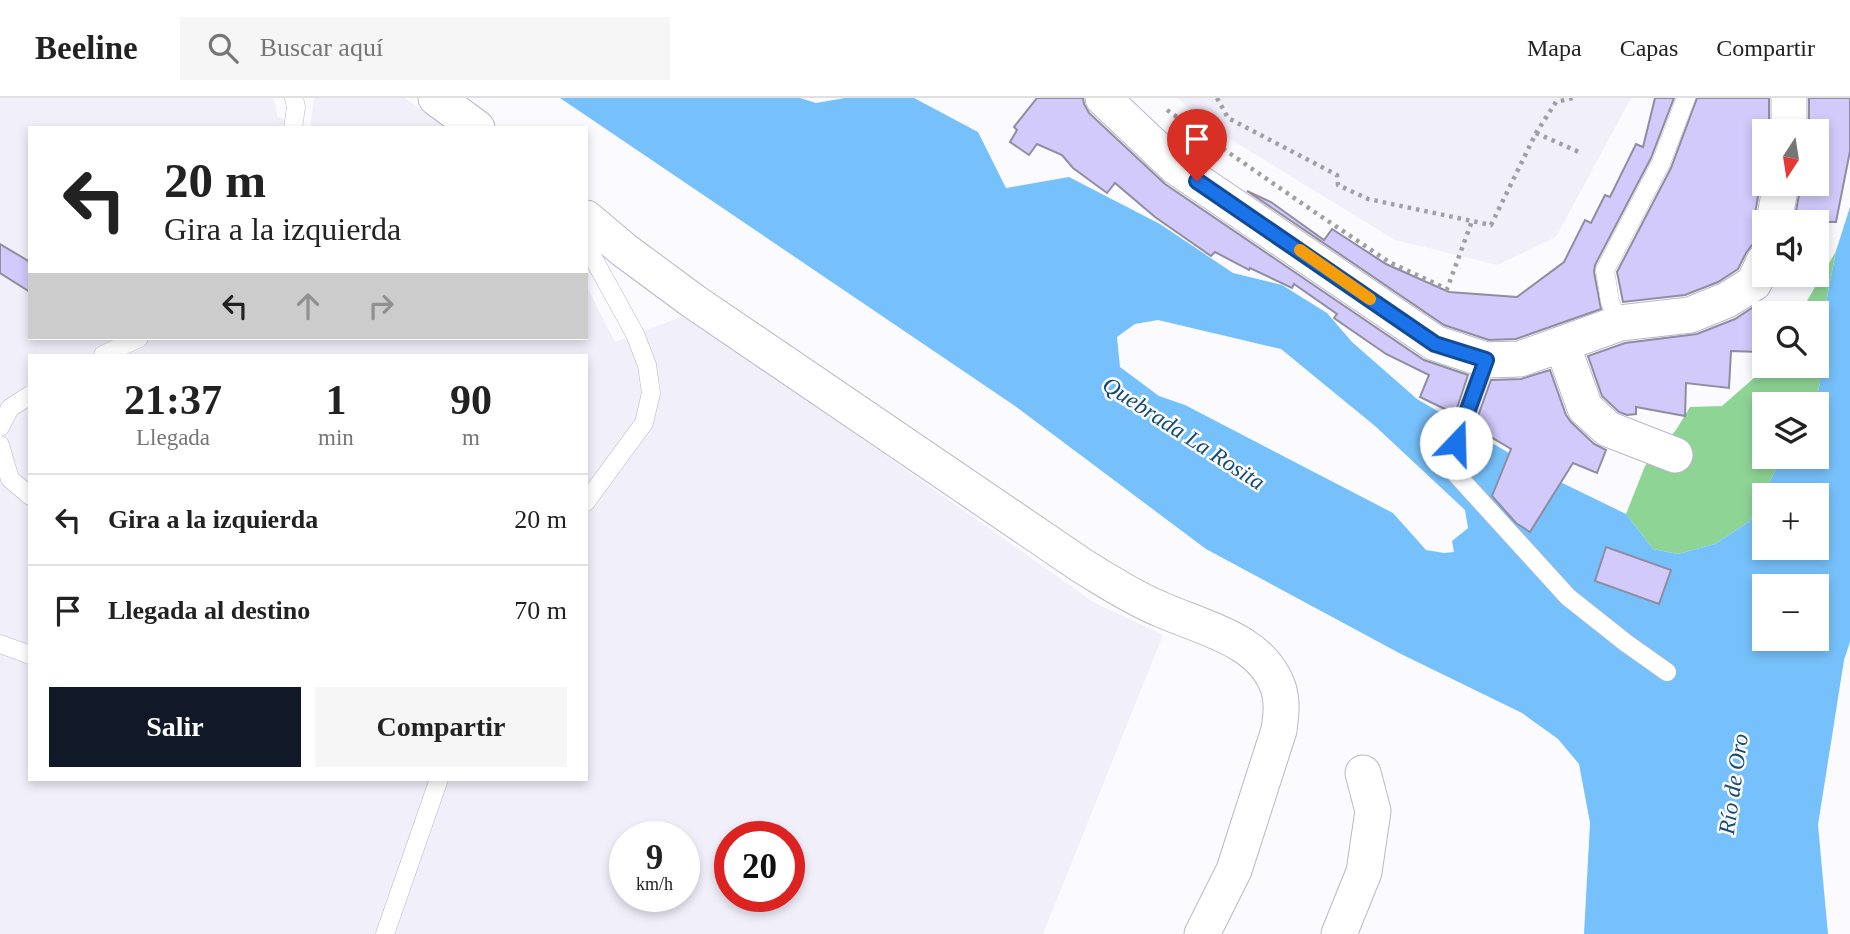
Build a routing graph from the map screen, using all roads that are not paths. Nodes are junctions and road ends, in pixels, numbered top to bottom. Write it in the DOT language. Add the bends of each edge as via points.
graph roads {
  1 [pos="294,98"];
  2 [pos="436,98"];
  3 [pos="1103,98"];
  4 [pos="1686,98"];
  5 [pos="1789,98"];
  6 [pos="1788,119"];
  7 [pos="293,126"];
  8 [pos="474,126"];
  9 [pos="588,220"];
  10 [pos="588,249"];
  11 [pos="1752,284"];
  12 [pos="1620,323"];
  13 [pos="135,340"];
  14 [pos="1562,344"];
  15 [pos="105,354"];
  16 [pos="1486,360"];
  17 [pos="28,396"];
  18 [pos="0,427"];
  19 [pos="0,445"];
  20 [pos="1675,455"];
  21 [pos="28,494"];
  22 [pos="588,499"];
  23 [pos="0,645"];
  24 [pos="28,654"];
  25 [pos="1667,672"];
  26 [pos="1363,773"];
  27 [pos="438,781"];
  28 [pos="385,934"];
  29 [pos="1202,934"];
  30 [pos="1339,934"];
  1 -- 7 [label="lane"];
  2 -- 8 [label="street"];
  3 -- 16 [label="street" via="1176,167 1435,344"];
  4 -- 12 [label="lane" via="1661,163 1605,270 1610,302"];
  5 -- 6 [label="street"];
  9 -- 29 [label="street" via="694,301 1084,567 1157,608 1249,648 1266,666 1278,688 1279,730 1234,870"];
  10 -- 22 [label="lane" via="635,334 652,393 644,423"];
  11 -- 12 [label="street" via="1690,316"];
  12 -- 14 [label="street"];
  13 -- 15 [label="lane"];
  14 -- 16 [label="street" via="1520,359"];
  14 -- 20 [label="street" via="1585,408 1608,429"];
  16 -- 25 [label="lane" via="1456,443 1455,474 1568,597"];
  17 -- 18 [label="lane" via="10,408"];
  19 -- 21 [label="lane" via="10,479"];
  23 -- 24 [label="lane"];
  26 -- 30 [label="street" via="1373,811 1364,872"];
  27 -- 28 [label="lane"];
}
